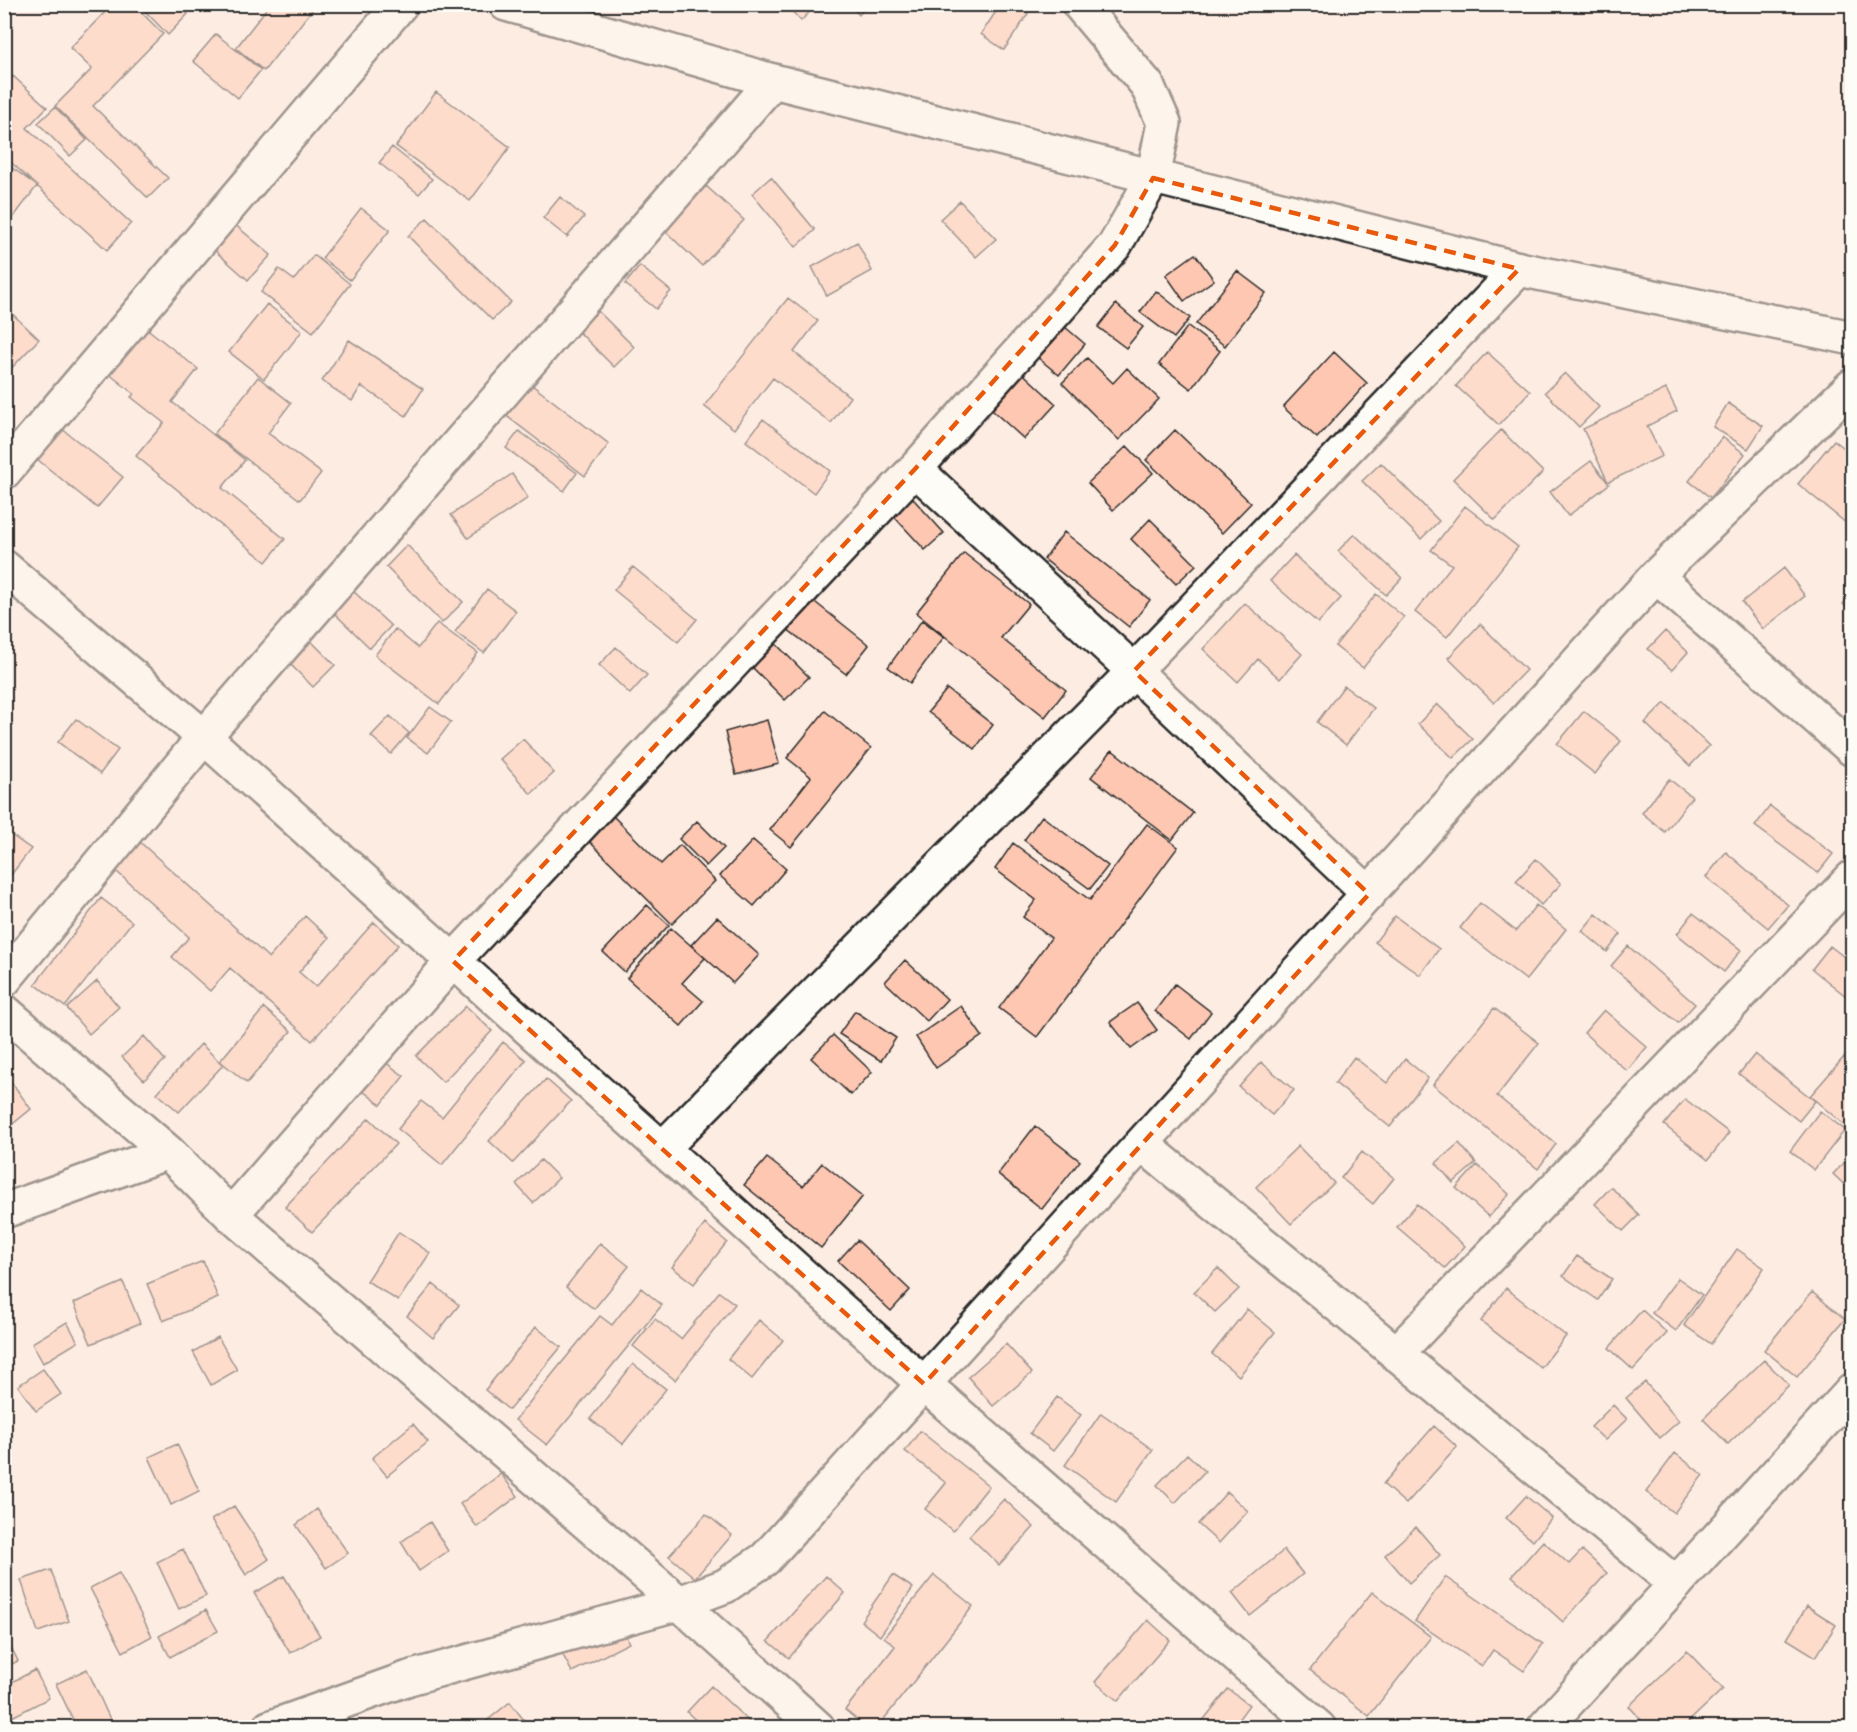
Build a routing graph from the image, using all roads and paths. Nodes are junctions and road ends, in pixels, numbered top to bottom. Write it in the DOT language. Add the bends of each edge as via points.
graph roads {
  1 [pos="401,4"];
  2 [pos="506,4"];
  3 [pos="1079,4"];
  4 [pos="773,81"];
  5 [pos="1153,178"];
  6 [pos="1519,269"];
  7 [pos="1852,338"];
  8 [pos="1852,386"];
  9 [pos="915,470"];
  10 [pos="4,472"];
  11 [pos="4,567"];
  12 [pos="1656,576"];
  13 [pos="1134,671"];
  14 [pos="204,737"];
  15 [pos="1852,749"];
  16 [pos="1852,878"];
  17 [pos="1369,894"];
  18 [pos="453,962"];
  19 [pos="4,980"];
  20 [pos="4,1011"];
  21 [pos="1142,1144"];
  22 [pos="663,1148"];
  23 [pos="168,1152"];
  24 [pos="4,1211"];
  25 [pos="231,1215"];
  26 [pos="1396,1354"];
  27 [pos="924,1384"];
  28 [pos="1852,1391"];
  29 [pos="1676,1584"];
  30 [pos="679,1603"];
  31 [pos="269,1728"];
  32 [pos="818,1728"];
  33 [pos="1319,1728"];
  34 [pos="1544,1728"];
  1 -- 10 [label="street"];
  2 -- 4 [label="street"];
  3 -- 5 [label="street" via="1146,85 1164,123"];
  4 -- 5 [label="street"];
  4 -- 14 [label="street"];
  5 -- 6 [label="street"];
  5 -- 9 [label="street" via="1115,245"];
  6 -- 7 [label="street"];
  6 -- 13 [label="street"];
  8 -- 12 [label="street"];
  9 -- 13 [label="street"];
  9 -- 18 [label="street"];
  11 -- 14 [label="street"];
  12 -- 15 [label="street"];
  12 -- 17 [label="street"];
  13 -- 17 [label="street"];
  13 -- 22 [label="street"];
  14 -- 18 [label="street"];
  14 -- 19 [label="street"];
  16 -- 26 [label="street"];
  17 -- 21 [label="street"];
  18 -- 22 [label="street"];
  18 -- 25 [label="street"];
  20 -- 23 [label="street"];
  21 -- 26 [label="street"];
  21 -- 27 [label="street"];
  22 -- 27 [label="street"];
  23 -- 24 [label="street"];
  23 -- 25 [label="street"];
  25 -- 30 [label="street"];
  26 -- 29 [label="street"];
  27 -- 30 [label="street" via="765,1559 725,1586"];
  27 -- 33 [label="street"];
  28 -- 29 [label="street"];
  29 -- 34 [label="street"];
  30 -- 31 [label="street" via="409,1678"];
  30 -- 32 [label="street"];
}
